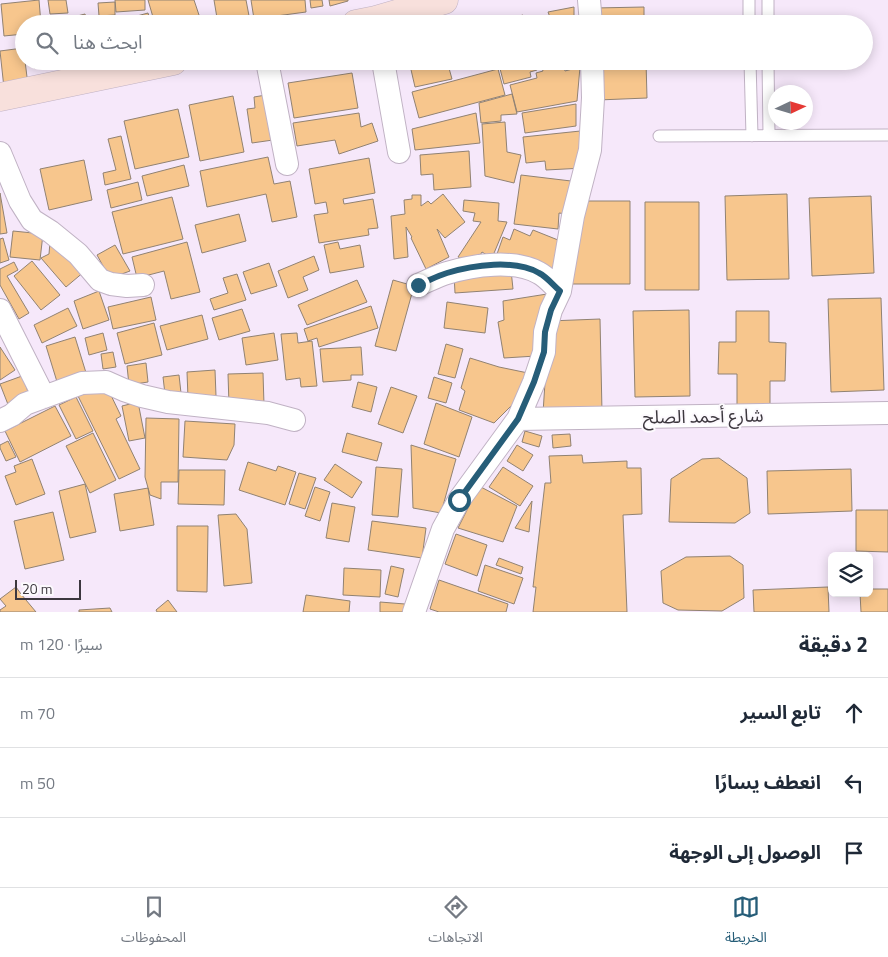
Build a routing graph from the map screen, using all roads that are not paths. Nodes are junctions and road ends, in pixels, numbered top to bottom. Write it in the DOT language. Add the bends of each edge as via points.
graph roads {
  1 [pos="444,0"];
  2 [pos="589,0"];
  3 [pos="749,0"];
  4 [pos="768,0"];
  5 [pos="394,15"];
  6 [pos="590,15"];
  7 [pos="749,15"];
  8 [pos="768,15"];
  9 [pos="129,70"];
  10 [pos="269,70"];
  11 [pos="385,70"];
  12 [pos="592,70"];
  13 [pos="750,70"];
  14 [pos="768,70"];
  15 [pos="51,86"];
  16 [pos="0,97"];
  17 [pos="0,114"];
  18 [pos="769,135"];
  19 [pos="888,135"];
  20 [pos="659,136"];
  21 [pos="752,136"];
  22 [pos="399,152"];
  23 [pos="0,154"];
  24 [pos="287,164"];
  25 [pos="143,285"];
  26 [pos="418,285"];
  27 [pos="560,291"];
  28 [pos="0,310"];
  29 [pos="44,397"];
  30 [pos="888,413"];
  31 [pos="518,419"];
  32 [pos="294,420"];
  33 [pos="0,421"];
  34 [pos="414,612"];
  1 -- 5 [label="main road"];
  2 -- 6 [label="street"];
  3 -- 7 [label="lane"];
  4 -- 8 [label="lane"];
  9 -- 15 [label="main road"];
  10 -- 24 [label="street"];
  11 -- 22 [label="street"];
  12 -- 27 [label="street" via="590,150 573,216"];
  13 -- 21 [label="lane"];
  14 -- 18 [label="lane"];
  15 -- 16 [label="main road"];
  15 -- 17 [label="main road"];
  18 -- 19 [label="lane"];
  18 -- 21 [label="lane"];
  20 -- 21 [label="lane"];
  23 -- 25 [label="street" via="20,201 32,220 78,254 100,280 127,286"];
  26 -- 27 [label="street" via="462,269 504,265 540,273"];
  27 -- 31 [label="street" via="545,332 544,352"];
  28 -- 29 [label="street"];
  29 -- 32 [label="street" via="82,383 106,382 168,402 268,413"];
  29 -- 33 [label="street" via="25,404"];
  30 -- 31 [label="street, شارع أحمد الصلح"];
  31 -- 34 [label="street" via="459,500 443,530"];
}
